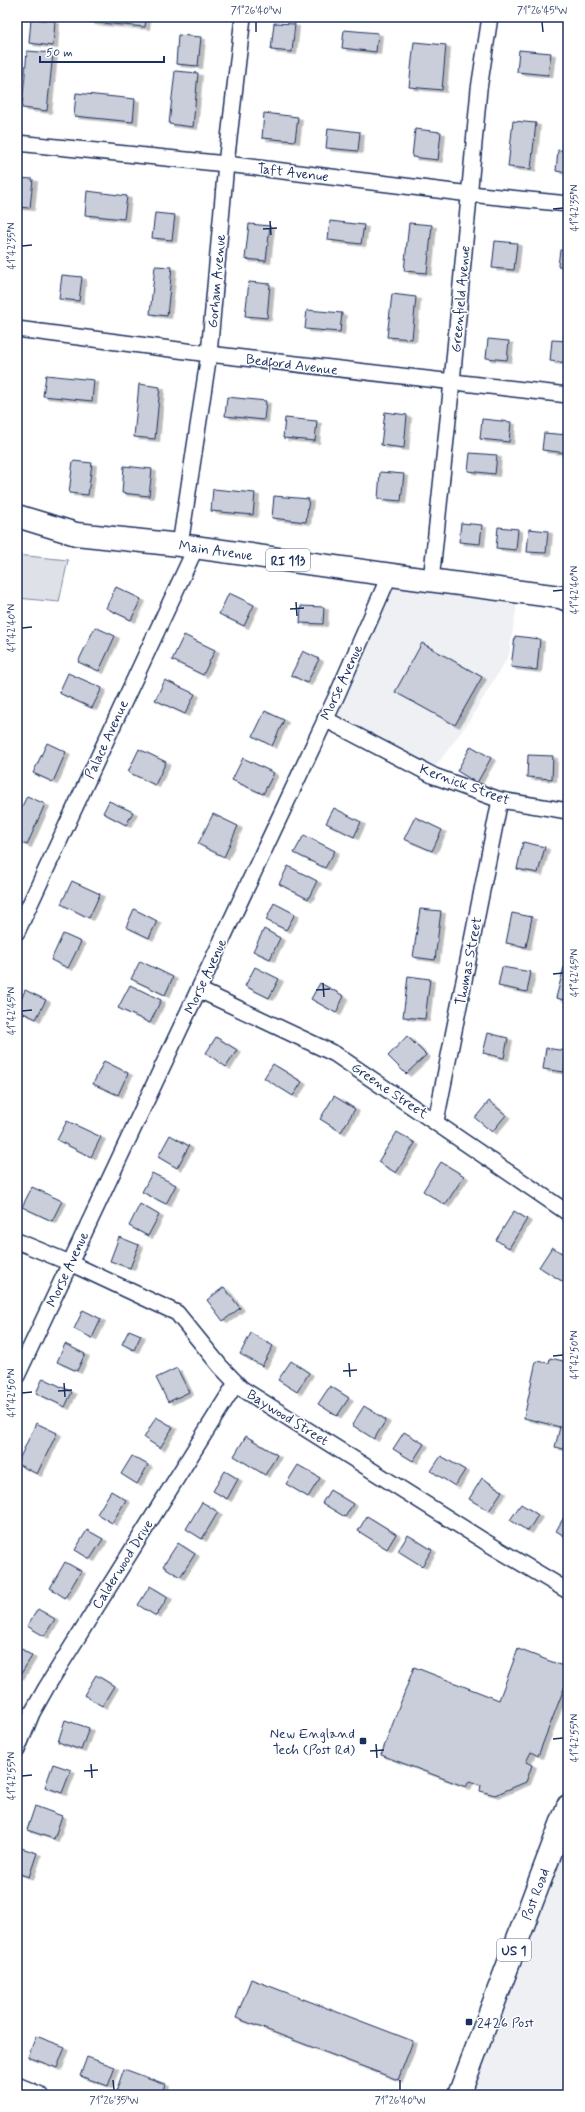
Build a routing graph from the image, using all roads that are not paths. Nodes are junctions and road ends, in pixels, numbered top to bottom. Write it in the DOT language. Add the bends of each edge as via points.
graph roads {
  1 [pos="243,17"];
  2 [pos="490,17"];
  3 [pos="17,143"];
  4 [pos="226,164"];
  5 [pos="470,194"];
  6 [pos="568,204"];
  7 [pos="17,329"];
  8 [pos="209,354"];
  9 [pos="452,382"];
  10 [pos="568,395"];
  11 [pos="17,516"];
  12 [pos="188,546"];
  13 [pos="390,574"];
  14 [pos="431,581"];
  15 [pos="565,598"];
  16 [pos="325,719"];
  17 [pos="500,800"];
  18 [pos="568,811"];
  19 [pos="17,932"];
  20 [pos="199,990"];
  21 [pos="436,1121"];
  22 [pos="568,1213"];
  23 [pos="17,1241"];
  24 [pos="70,1263"];
  25 [pos="17,1376"];
  26 [pos="236,1383"];
  27 [pos="568,1591"];
  28 [pos="17,1750"];
  29 [pos="568,1806"];
  30 [pos="17,2085"];
  31 [pos="41,2095"];
  32 [pos="459,2095"];
  1 -- 4 [label="street, Gorham Avenue"];
  2 -- 5 [label="street, Greenfield Avenue" via="479,89"];
  3 -- 4 [label="street, Taft Avenue"];
  4 -- 5 [label="street, Taft Avenue"];
  4 -- 8 [label="street, Gorham Avenue"];
  5 -- 6 [label="street, Taft Avenue"];
  5 -- 9 [label="street, Greenfield Avenue"];
  7 -- 8 [label="street, Bedford Avenue"];
  8 -- 9 [label="street, Bedford Avenue"];
  8 -- 12 [label="street, Gorham Avenue"];
  9 -- 10 [label="street, Bedford Avenue"];
  9 -- 14 [label="street, Greenfield Avenue"];
  11 -- 12 [label="main road, Main Avenue / RI 113" via="76,534"];
  12 -- 13 [label="main road, Main Avenue / RI 113"];
  12 -- 19 [label="street, Palace Avenue"];
  13 -- 14 [label="main road, Main Avenue / RI 113"];
  13 -- 16 [label="street, Morse Avenue"];
  14 -- 15 [label="main road, Main Avenue / RI 113"];
  16 -- 17 [label="street, Kernick Street" via="434,776"];
  16 -- 20 [label="street, Morse Avenue"];
  17 -- 18 [label="street, Kernick Street"];
  17 -- 21 [label="street, Thomas Street"];
  20 -- 21 [label="street, Greene Street" via="335,1054"];
  20 -- 24 [label="street, Morse Avenue"];
  21 -- 22 [label="street, Greene Street"];
  23 -- 24 [label="street, Baywood Street"];
  24 -- 25 [label="street, Morse Avenue"];
  24 -- 26 [label="street, Baywood Street" via="177,1313"];
  26 -- 27 [label="street, Baywood Street" via="484,1541"];
  26 -- 28 [label="street, Calderwood Drive" via="46,1688 32,1712"];
  29 -- 32 [label="main road, Post Road / US 1"];
  30 -- 31 [label="street"];
}
